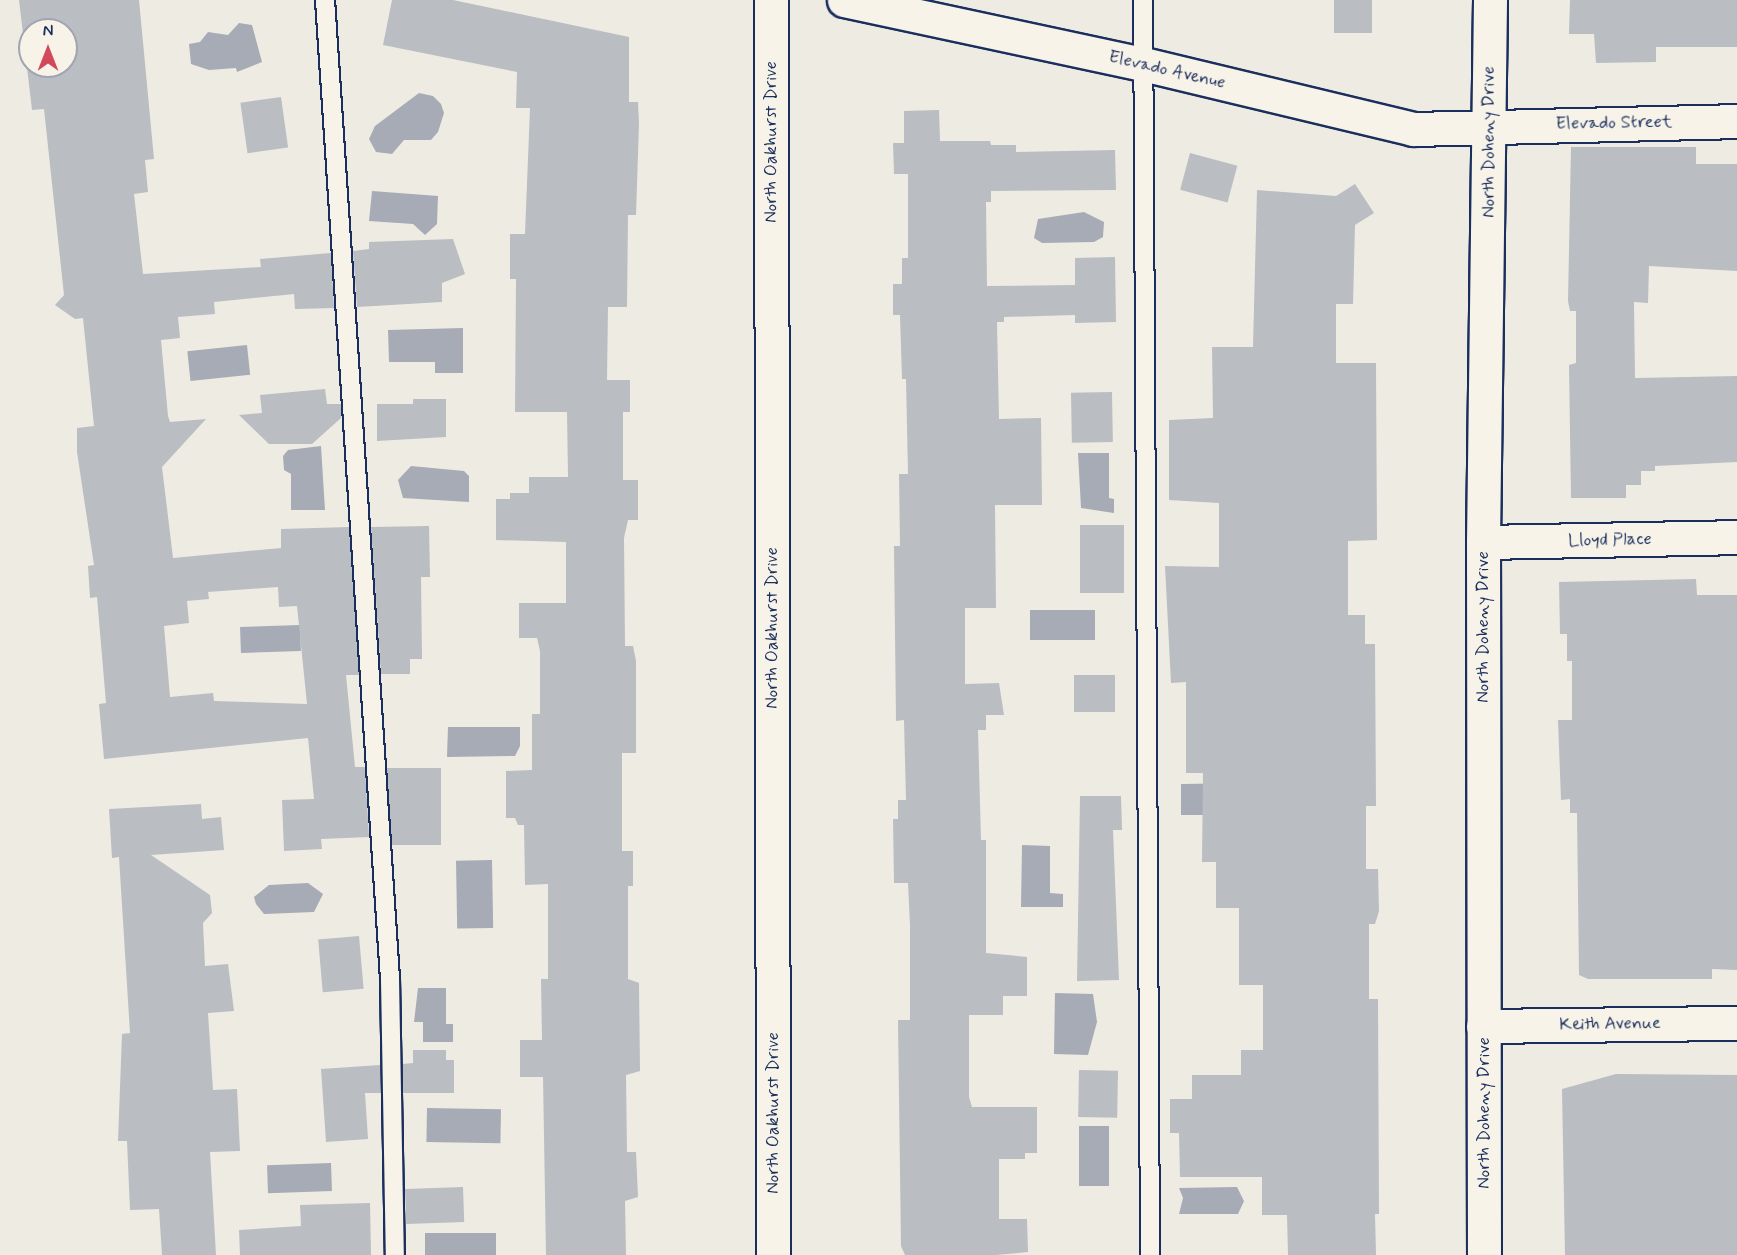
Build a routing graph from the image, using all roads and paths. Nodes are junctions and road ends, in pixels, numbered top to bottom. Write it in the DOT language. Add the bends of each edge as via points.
graph roads {
  1 [pos="325,0"];
  2 [pos="771,0"];
  3 [pos="844,0"];
  4 [pos="1143,0"];
  5 [pos="1490,0"];
  6 [pos="1143,64"];
  7 [pos="1737,121"];
  8 [pos="1491,124"];
  9 [pos="1737,537"];
  10 [pos="1484,542"];
  11 [pos="1737,1023"];
  12 [pos="1483,1026"];
  13 [pos="395,1255"];
  14 [pos="773,1255"];
  15 [pos="1150,1255"];
  16 [pos="1485,1255"];
  1 -- 13 [label="lane" via="390,979"];
  2 -- 14 [label="street, North Oakhurst Drive"];
  3 -- 6 [label="street, Elevado Avenue"];
  4 -- 6 [label="lane"];
  5 -- 8 [label="street, North Doheny Drive"];
  6 -- 8 [label="street, Elevado Avenue" via="1413,129"];
  6 -- 15 [label="lane"];
  7 -- 8 [label="street, Elevado Street"];
  8 -- 10 [label="street, North Doheny Drive"];
  9 -- 10 [label="street, Lloyd Place"];
  10 -- 12 [label="street, North Doheny Drive"];
  11 -- 12 [label="street, Keith Avenue"];
  12 -- 16 [label="street, North Doheny Drive"];
}
